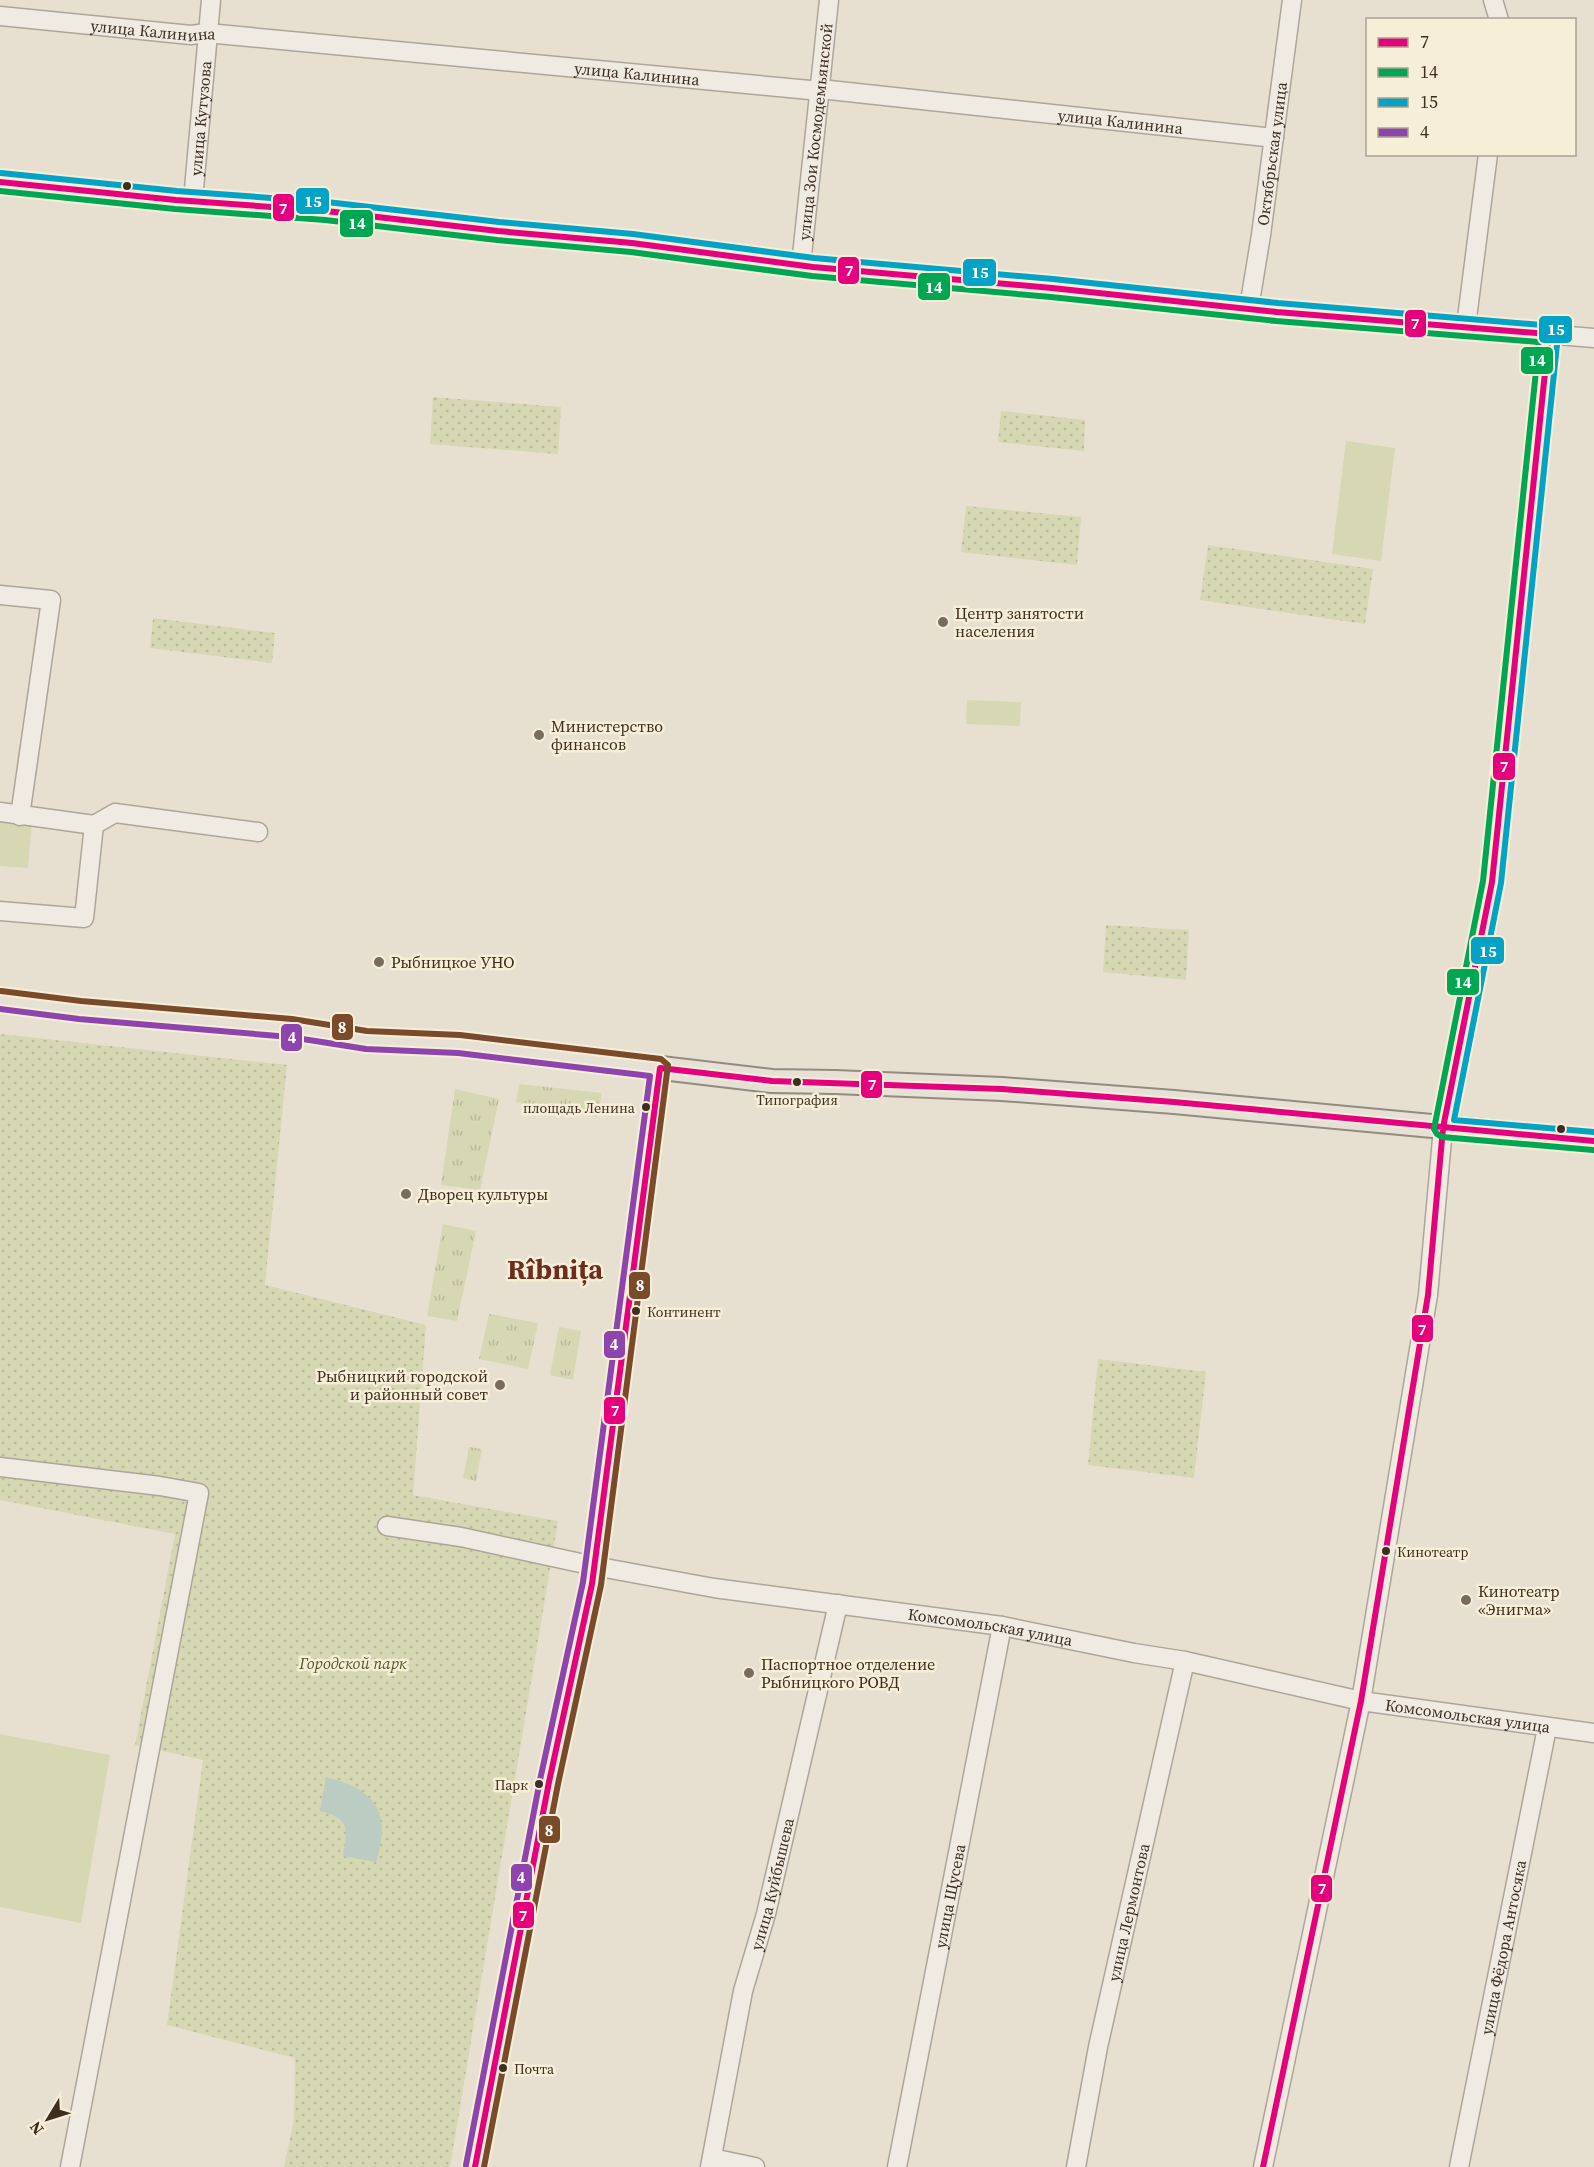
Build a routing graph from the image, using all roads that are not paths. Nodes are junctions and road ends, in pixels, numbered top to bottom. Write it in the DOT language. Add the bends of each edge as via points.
graph roads {
  1 [pos="211,0"];
  2 [pos="829,0"];
  3 [pos="1292,0"];
  4 [pos="1493,0"];
  5 [pos="0,16"];
  6 [pos="1498,18"];
  7 [pos="207,33"];
  8 [pos="820,89"];
  9 [pos="1274,138"];
  10 [pos="1488,156"];
  11 [pos="0,182"];
  12 [pos="194,200"];
  13 [pos="801,265"];
  14 [pos="1249,308"];
  15 [pos="1466,326"];
  16 [pos="1549,334"];
  17 [pos="1594,338"];
  18 [pos="0,595"];
  19 [pos="0,812"];
  20 [pos="20,816"];
  21 [pos="94,825"];
  22 [pos="258,832"];
  23 [pos="0,911"];
  24 [pos="0,1000"];
  25 [pos="660,1068"];
  26 [pos="1443,1128"];
  27 [pos="1594,1141"];
  28 [pos="0,1467"];
  29 [pos="387,1527"];
  30 [pos="594,1566"];
  31 [pos="838,1604"];
  32 [pos="1002,1626"];
  33 [pos="1185,1661"];
  34 [pos="1361,1701"];
  35 [pos="1547,1728"];
  36 [pos="1594,1733"];
  37 [pos="711,2163"];
  38 [pos="70,2167"];
  39 [pos="475,2167"];
  40 [pos="755,2167"];
  41 [pos="897,2167"];
  42 [pos="1076,2167"];
  43 [pos="1263,2167"];
  44 [pos="1459,2167"];
  1 -- 7 [label="street, улица Кутузова"];
  2 -- 8 [label="street, улица Зои Космодемьянской"];
  3 -- 9 [label="street, Октябрьская улица"];
  4 -- 6 [label="street"];
  5 -- 7 [label="street, улица Калинина" via="191,35"];
  7 -- 8 [label="street, улица Калинина"];
  7 -- 12 [label="street, улица Кутузова"];
  8 -- 9 [label="street, улица Калинина"];
  8 -- 13 [label="street, улица Зои Космодемьянской"];
  9 -- 14 [label="street, Октябрьская улица"];
  10 -- 15 [label="street"];
  11 -- 12 [label="street"];
  12 -- 13 [label="street" via="632,243"];
  13 -- 14 [label="street"];
  14 -- 15 [label="street"];
  15 -- 16 [label="street"];
  16 -- 17 [label="street"];
  16 -- 26 [label="street" via="1492,882"];
  18 -- 20 [label="street" via="51,600"];
  19 -- 20 [label="street"];
  20 -- 21 [label="street"];
  21 -- 22 [label="street" via="115,813"];
  21 -- 23 [label="street" via="84,918"];
  24 -- 25 [label="main road" via="366,1040 471,1045"];
  25 -- 26 [label="main road" via="772,1081 1013,1089"];
  25 -- 30 [label="street"];
  26 -- 27 [label="main road"];
  26 -- 34 [label="street" via="1428,1295"];
  28 -- 38 [label="street" via="199,1493"];
  29 -- 30 [label="street, Комсомольская улица" via="461,1537"];
  30 -- 31 [label="street, Комсомольская улица" via="714,1588"];
  30 -- 39 [label="street"];
  31 -- 32 [label="street, Комсомольская улица"];
  31 -- 37 [label="street, улица Куйбышева" via="766,1914 743,1991"];
  32 -- 33 [label="street, Комсомольская улица"];
  32 -- 41 [label="street, улица Щусева"];
  33 -- 34 [label="street, Комсомольская улица"];
  33 -- 42 [label="street, улица Лермонтова" via="1098,2047"];
  34 -- 35 [label="street, Комсомольская улица"];
  34 -- 43 [label="street"];
  35 -- 36 [label="street, Комсомольская улица"];
  35 -- 44 [label="street, улица Фёдора Антосяка"];
  37 -- 40 [label="street"];
}
